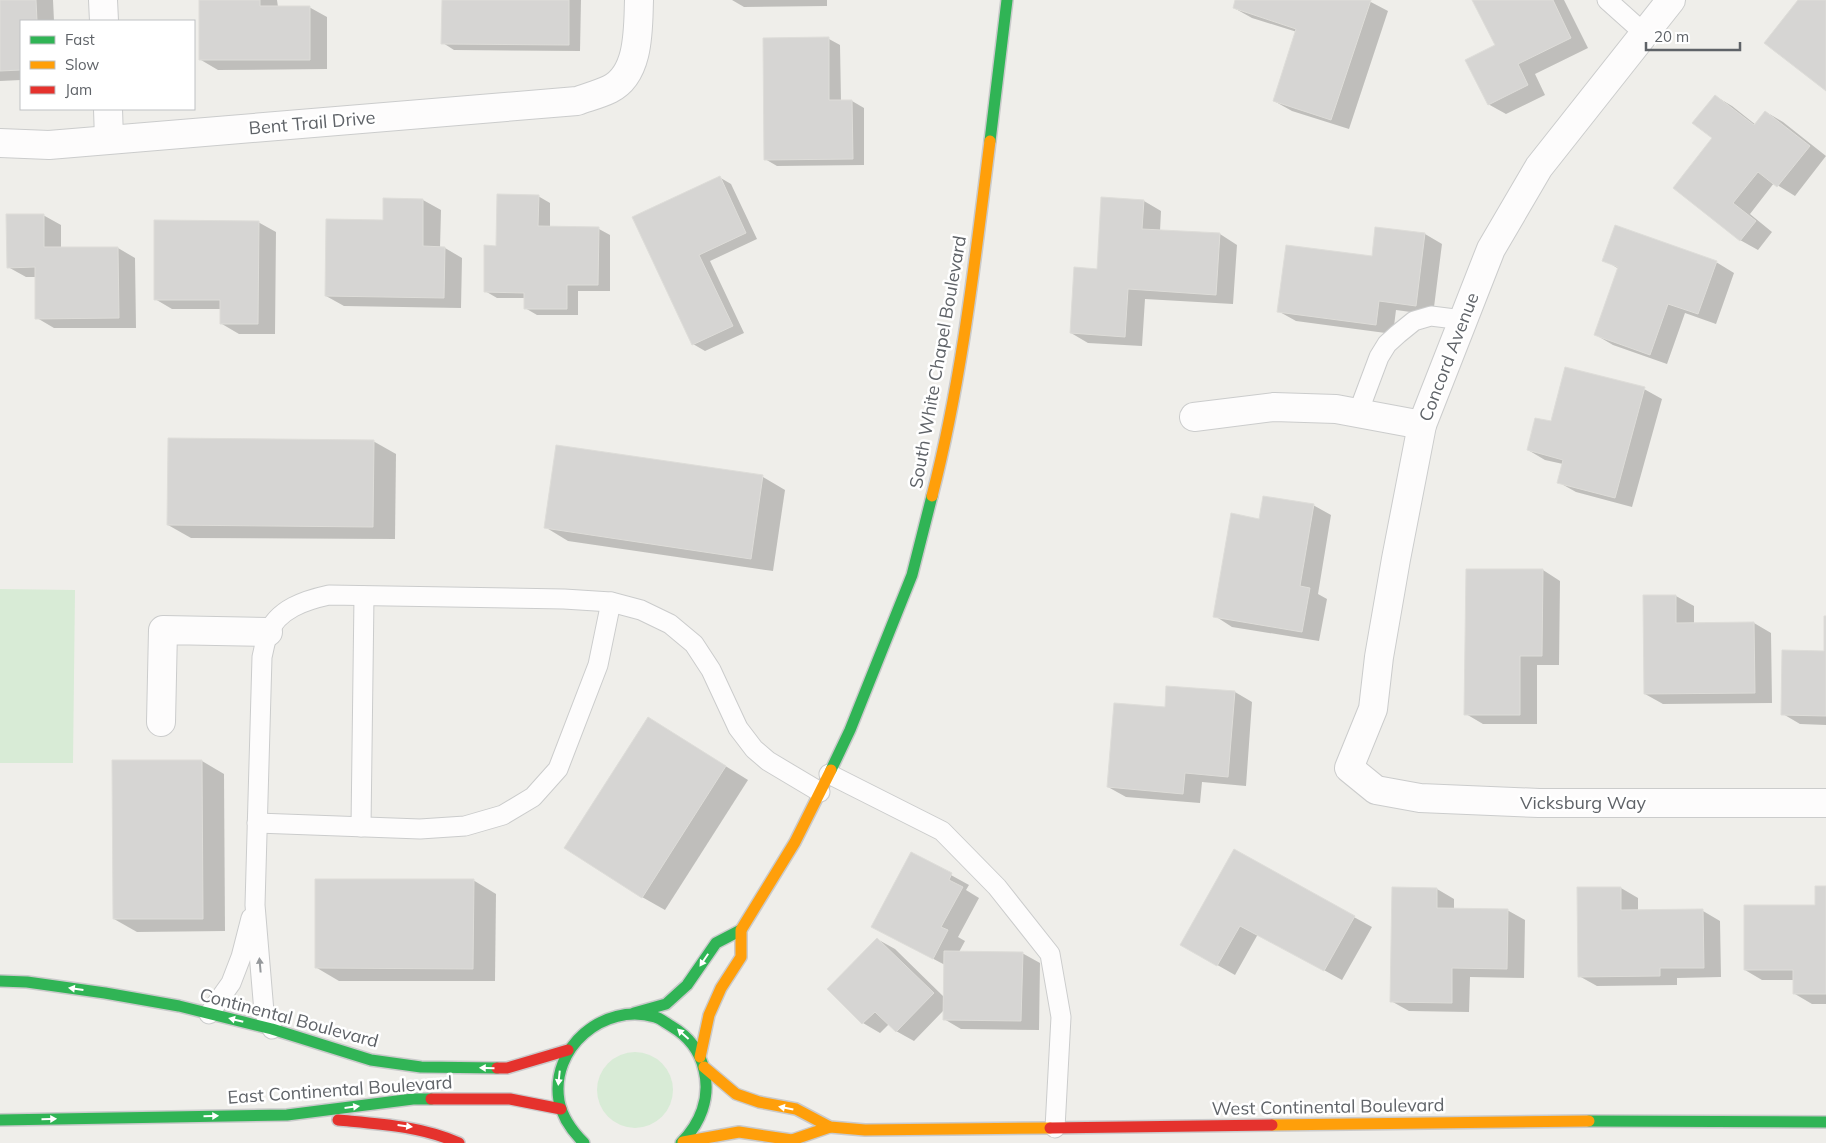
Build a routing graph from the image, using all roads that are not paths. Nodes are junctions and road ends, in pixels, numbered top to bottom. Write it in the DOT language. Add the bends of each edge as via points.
graph roads {
  1 [pos="103,0"];
  2 [pos="639,0"];
  3 [pos="1007,0"];
  4 [pos="1607,0"];
  5 [pos="1672,0"];
  6 [pos="104,20"];
  7 [pos="1645,34"];
  8 [pos="108,110"];
  9 [pos="109,139"];
  10 [pos="0,143"];
  11 [pos="1463,320"];
  12 [pos="1358,414"];
  13 [pos="1194,417"];
  14 [pos="1422,425"];
  15 [pos="364,596"];
  16 [pos="612,602"];
  17 [pos="268,632"];
  18 [pos="161,722"];
  19 [pos="1349,768"];
  20 [pos="828,774"];
  21 [pos="820,792"];
  22 [pos="1826,803"];
  23 [pos="257,824"];
  24 [pos="361,827"];
  25 [pos="255,905"];
  26 [pos="741,930"];
  27 [pos="0,981"];
  28 [pos="633,1013"];
  29 [pos="209,1014"];
  30 [pos="272,1029"];
  31 [pos="568,1050"];
  32 [pos="702,1062"];
  33 [pos="561,1110"];
  34 [pos="287,1115"];
  35 [pos="0,1120"];
  36 [pos="1826,1122"];
  37 [pos="830,1127"];
  38 [pos="1055,1128"];
  39 [pos="571,1129"];
  40 [pos="682,1142"];
  41 [pos="459,1143"];
  42 [pos="571,1143"];
  43 [pos="584,1143"];
  1 -- 6 [label="street"];
  2 -- 9 [label="street, Bent Trail Drive" via="638,37 630,71 612,88 577,101"];
  3 -- 20 [label="main road, South White Chapel Boulevard" via="972,286 934,489 912,576 850,730"];
  4 -- 7 [label="lane"];
  5 -- 7 [label="street, Concord Avenue"];
  7 -- 11 [label="street, Concord Avenue" via="1539,167 1491,249"];
  8 -- 9 [label="street"];
  9 -- 10 [label="street, Bent Trail Drive" via="49,145"];
  11 -- 12 [label="lane" via="1431,316 1414,321 1398,334 1379,357"];
  11 -- 14 [label="street, Concord Avenue"];
  12 -- 13 [label="street" via="1336,409 1274,407"];
  12 -- 14 [label="street"];
  14 -- 19 [label="street, Concord Avenue" via="1394,569 1373,709"];
  15 -- 16 [label="lane"];
  15 -- 17 [label="lane" via="329,595 304,601 282,614"];
  15 -- 24 [label="lane"];
  16 -- 21 [label="lane" via="641,610 670,624 694,644 711,670 738,728 754,749 768,762"];
  16 -- 24 [label="lane" via="598,665 558,769 533,797 503,815 465,826 420,829"];
  17 -- 18 [label="street" via="163,630"];
  17 -- 23 [label="lane" via="262,657"];
  19 -- 22 [label="street, Vicksburg Way" via="1376,790 1420,798 1539,803"];
  20 -- 21 [label="main road, South White Chapel Boulevard"];
  20 -- 38 [label="lane" via="942,831 997,887 1050,954 1061,1017"];
  21 -- 26 [label="main road, South White Chapel Boulevard" via="795,842"];
  23 -- 24 [label="lane"];
  23 -- 25 [label="lane"];
  25 -- 29 [label="lane" via="241,957 230,983"];
  30 -- 25 [label="lane, one-way" via="264,1012"];
  26 -- 28 [label="main road, one-way" via="716,943 687,985 666,1004"];
  26 -- 32 [label="main road" via="741,957 708,1015"];
  29 -- 27 [label="main road, Continental Boulevard, one-way" via="105,993"];
  28 -- 31 [label="main road" via="596,1023 580,1034"];
  32 -- 28 [label="main road, West Continental Boulevard, one-way" via="689,1040 673,1026 654,1017"];
  30 -- 29 [label="main road, Continental Boulevard, one-way"];
  31 -- 30 [label="main road, Continental Boulevard, one-way" via="507,1068 421,1067 371,1060"];
  31 -- 33 [label="main road, one-way" via="560,1068"];
  37 -- 32 [label="main road, West Continental Boulevard, one-way" via="796,1110 736,1094"];
  32 -- 40 [label="main road" via="707,1088 704,1107 696,1126"];
  34 -- 33 [label="main road, East Continental Boulevard, one-way" via="413,1099 510,1099"];
  33 -- 39 [label="main road"];
  35 -- 34 [label="main road, East Continental Boulevard, one-way"];
  34 -- 41 [label="main road, one-way" via="411,1127 443,1134"];
  36 -- 38 [label="main road, West Continental Boulevard" via="1546,1121"];
  37 -- 38 [label="main road, West Continental Boulevard" via="865,1130"];
  37 -- 40 [label="main road, West Continental Boulevard" via="792,1140 739,1132"];
  39 -- 42 [label="main road"];
  39 -- 43 [label="main road"];
}
